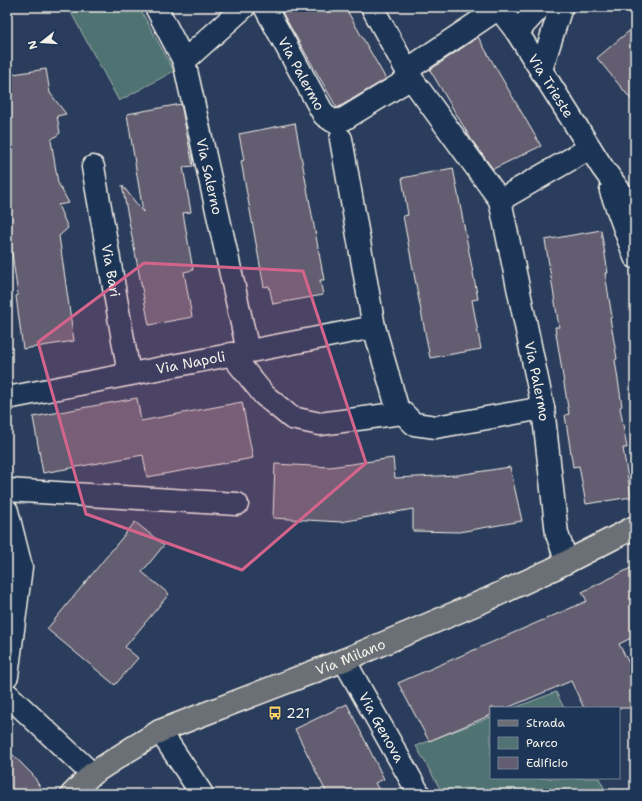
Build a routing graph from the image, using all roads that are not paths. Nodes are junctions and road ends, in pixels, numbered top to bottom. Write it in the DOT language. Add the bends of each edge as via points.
graph roads {
  1 [pos="156,7"];
  2 [pos="244,7"];
  3 [pos="265,7"];
  4 [pos="372,7"];
  5 [pos="540,7"];
  6 [pos="561,7"];
  7 [pos="498,8"];
  8 [pos="517,32"];
  9 [pos="184,61"];
  10 [pos="541,70"];
  11 [pos="409,74"];
  12 [pos="341,139"];
  13 [pos="590,148"];
  14 [pos="93,167"];
  15 [pos="602,167"];
  16 [pos="500,200"];
  17 [pos="635,212"];
  18 [pos="635,257"];
  19 [pos="374,327"];
  20 [pos="239,353"];
  21 [pos="129,374"];
  22 [pos="7,398"];
  23 [pos="543,408"];
  24 [pos="402,413"];
  25 [pos="7,490"];
  26 [pos="237,504"];
  27 [pos="7,511"];
  28 [pos="635,527"];
  29 [pos="567,562"];
  30 [pos="344,660"];
  31 [pos="7,676"];
  32 [pos="7,694"];
  33 [pos="160,732"];
  34 [pos="92,774"];
  35 [pos="72,794"];
  36 [pos="202,794"];
  37 [pos="419,794"];
  1 -- 9 [label="street, Via Salerno"];
  2 -- 9 [label="street"];
  3 -- 11 [label="street, Via Palermo" via="324,115 333,121 344,119"];
  4 -- 11 [label="street, Via Palermo"];
  5 -- 8 [label="street"];
  6 -- 10 [label="street"];
  7 -- 8 [label="street, Via Trieste"];
  7 -- 11 [label="street, Via Palermo"];
  8 -- 10 [label="street, Via Trieste"];
  9 -- 20 [label="street, Via Salerno"];
  10 -- 13 [label="street, Via Trieste"];
  11 -- 16 [label="street, Via Palermo"];
  12 -- 19 [label="street"];
  13 -- 15 [label="street, Via Trieste"];
  13 -- 16 [label="street"];
  14 -- 21 [label="street, Via Bari"];
  15 -- 17 [label="street, Via Trieste"];
  15 -- 18 [label="street, Via Trieste"];
  16 -- 23 [label="street, Via Palermo"];
  19 -- 20 [label="street, Via Napoli"];
  19 -- 24 [label="street" via="397,407"];
  20 -- 21 [label="street, Via Napoli"];
  20 -- 24 [label="street, Via Salerno" via="264,395 292,418 320,424"];
  21 -- 22 [label="street, Via Napoli"];
  23 -- 24 [label="street" via="436,427 414,424"];
  23 -- 29 [label="street, Via Palermo" via="557,534"];
  25 -- 26 [label="street"];
  27 -- 31 [label="street" via="21,567"];
  28 -- 29 [label="main road, Via Milano"];
  29 -- 30 [label="main road, Via Milano" via="486,600"];
  30 -- 33 [label="main road, Via Milano"];
  30 -- 37 [label="street, Via Genova"];
  32 -- 34 [label="street"];
  33 -- 34 [label="main road, Via Milano"];
  33 -- 36 [label="street"];
  34 -- 35 [label="main road, Via Milano"];
}
